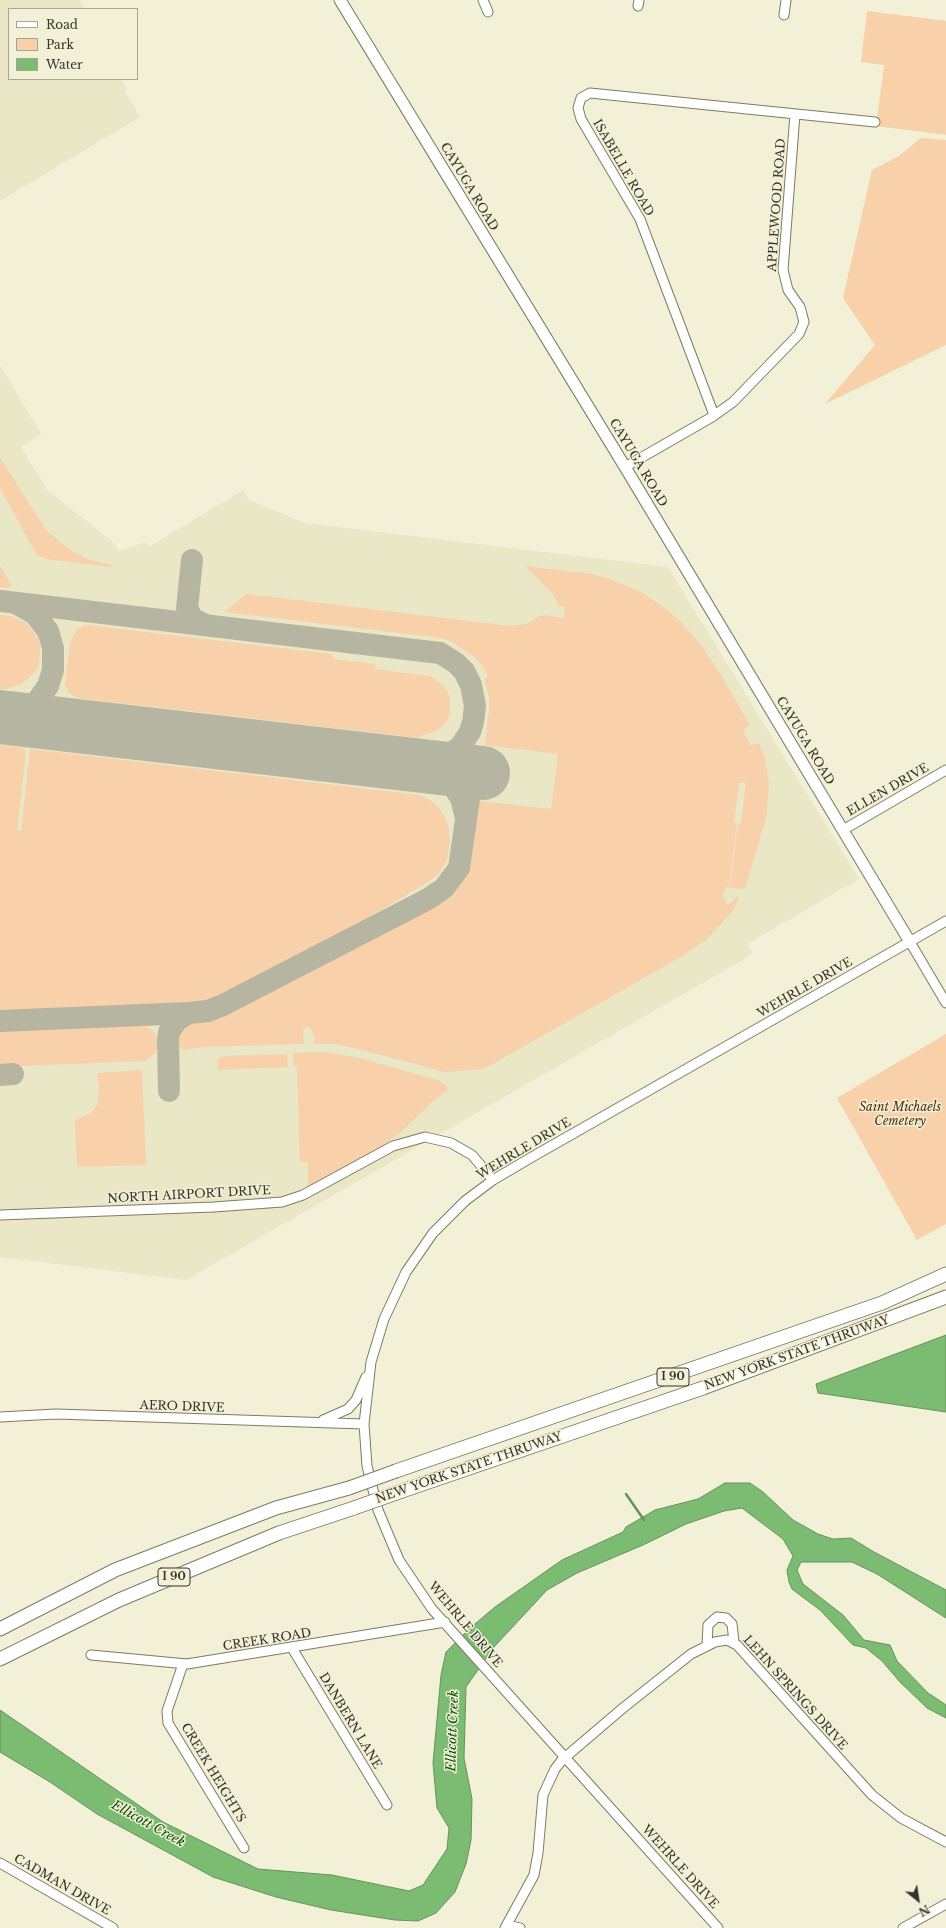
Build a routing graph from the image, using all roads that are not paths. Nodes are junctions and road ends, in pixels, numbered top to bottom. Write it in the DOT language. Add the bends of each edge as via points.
graph roads {
  1 [pos="483,0"];
  2 [pos="786,0"];
  3 [pos="344,1"];
  4 [pos="488,12"];
  5 [pos="784,15"];
  6 [pos="795,114"];
  7 [pos="875,122"];
  8 [pos="714,414"];
  9 [pos="625,467"];
  10 [pos="946,770"];
  11 [pos="843,830"];
  12 [pos="946,921"];
  13 [pos="910,942"];
  14 [pos="946,1003"];
  15 [pos="493,1180"];
  16 [pos="0,1215"];
  17 [pos="946,1274"];
  18 [pos="946,1297"];
  19 [pos="372,1362"];
  20 [pos="0,1416"];
  21 [pos="319,1422"];
  22 [pos="364,1424"];
  23 [pos="444,1622"];
  24 [pos="0,1629"];
  25 [pos="734,1642"];
  26 [pos="707,1645"];
  27 [pos="292,1648"];
  28 [pos="92,1655"];
  29 [pos="0,1660"];
  30 [pos="183,1664"];
  31 [pos="565,1758"];
  32 [pos="387,1805"];
  33 [pos="946,1842"];
  34 [pos="244,1848"];
  35 [pos="0,1863"];
  36 [pos="946,1904"];
  37 [pos="506,1927"];
  38 [pos="113,1928"];
  39 [pos="520,1928"];
  40 [pos="718,1928"];
  41 [pos="903,1928"];
  1 -- 4 [label="street"];
  2 -- 5 [label="street"];
  3 -- 9 [label="main road, CAYUGA ROAD"];
  6 -- 7 [label="street, ISABELLE ROAD"];
  6 -- 8 [label="street, APPLEWOOD ROAD" via="782,270 788,290 800,308 804,322 798,334 733,402"];
  6 -- 8 [label="street, ISABELLE ROAD" via="590,93 579,102 585,128 640,219"];
  8 -- 9 [label="street, APPLEWOOD ROAD"];
  9 -- 11 [label="main road, CAYUGA ROAD"];
  10 -- 11 [label="street, ELLEN DRIVE"];
  11 -- 13 [label="main road, CAYUGA ROAD"];
  12 -- 13 [label="street, WEHRLE DRIVE"];
  13 -- 14 [label="street"];
  13 -- 15 [label="street, WEHRLE DRIVE"];
  15 -- 16 [label="street, NORTH AIRPORT DRIVE" via="472,1155 451,1143 426,1137 392,1146 303,1195 282,1202"];
  15 -- 19 [label="street, WEHRLE DRIVE" via="457,1207 433,1232 406,1272 384,1319"];
  17 -- 24 [label="highway, NEW YORK STATE THRUWAY / I 90, bridge" via="882,1303 349,1488 276,1508 115,1570"];
  18 -- 29 [label="highway, NEW YORK STATE THRUWAY / I 90, bridge" via="703,1388 279,1534 119,1600"];
  19 -- 21 [label="street" via="356,1400 340,1414"];
  19 -- 22 [label="street, WEHRLE DRIVE"];
  20 -- 21 [label="street, AERO DRIVE" via="56,1414"];
  21 -- 22 [label="street, AERO DRIVE"];
  22 -- 23 [label="street, WEHRLE DRIVE" via="364,1442 371,1485 386,1532 413,1582 432,1610"];
  23 -- 27 [label="street, CREEK ROAD"];
  23 -- 31 [label="street, WEHRLE DRIVE"];
  25 -- 26 [label="street, LEHN SPRINGS DRIVE" via="727,1640"];
  25 -- 26 [label="street" via="732,1624 726,1618 717,1616 708,1625"];
  25 -- 33 [label="street, LEHN SPRINGS DRIVE" via="872,1795 901,1818"];
  26 -- 31 [label="street, LEHN SPRINGS DRIVE" via="691,1654"];
  27 -- 30 [label="street, CREEK ROAD"];
  27 -- 32 [label="street, DANBERN LANE"];
  28 -- 30 [label="street, CREEK ROAD"];
  30 -- 34 [label="street, CREEK HEIGHTS" via="167,1711 168,1723"];
  31 -- 37 [label="street, LEHN SPRINGS DRIVE" via="555,1769 543,1795 534,1875"];
  31 -- 40 [label="street, WEHRLE DRIVE"];
  35 -- 38 [label="street, CADMAN DRIVE"];
  36 -- 41 [label="street"];
  37 -- 39 [label="street"];
}
